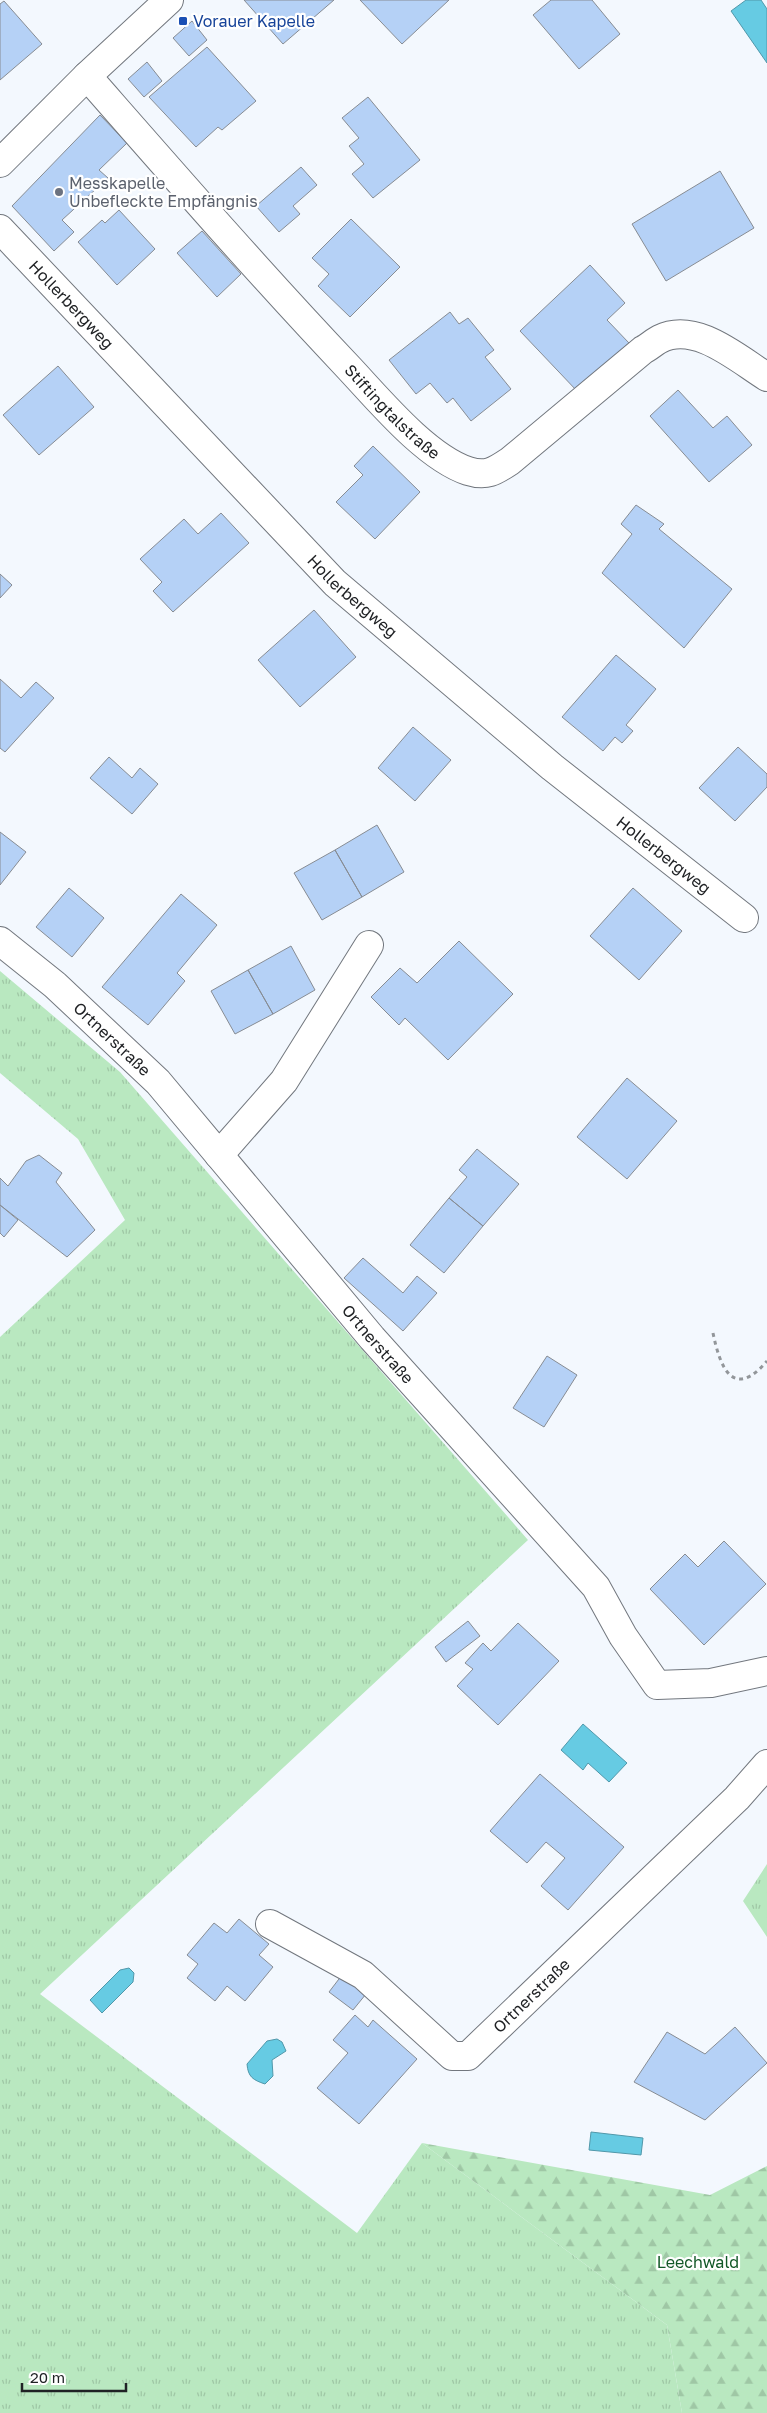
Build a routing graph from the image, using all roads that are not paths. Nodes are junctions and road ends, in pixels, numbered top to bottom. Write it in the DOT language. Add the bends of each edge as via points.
graph roads {
  1 [pos="169,0"];
  2 [pos="87,76"];
  3 [pos="0,163"];
  4 [pos="0,229"];
  5 [pos="767,377"];
  6 [pos="744,918"];
  7 [pos="0,941"];
  8 [pos="369,945"];
  9 [pos="219,1155"];
  10 [pos="767,1671"];
  11 [pos="767,1764"];
  12 [pos="270,1924"];
  1 -- 2 [label="street"];
  2 -- 3 [label="street"];
  2 -- 5 [label="street, Stiftingtalstraße" via="279,295 403,425 442,457 469,471 490,474 510,461 643,350 662,338 689,334 717,345"];
  4 -- 6 [label="street, Hollerbergweg" via="335,583 552,767"];
  7 -- 9 [label="street, Ortnerstraße" via="55,984 158,1082"];
  8 -- 9 [label="street" via="284,1081"];
  9 -- 10 [label="street, Ortnerstraße" via="372,1338 596,1586 623,1636 657,1685 711,1683"];
  11 -- 12 [label="street, Ortnerstraße" via="737,1798 468,2056 452,2056 363,1975"];
}
